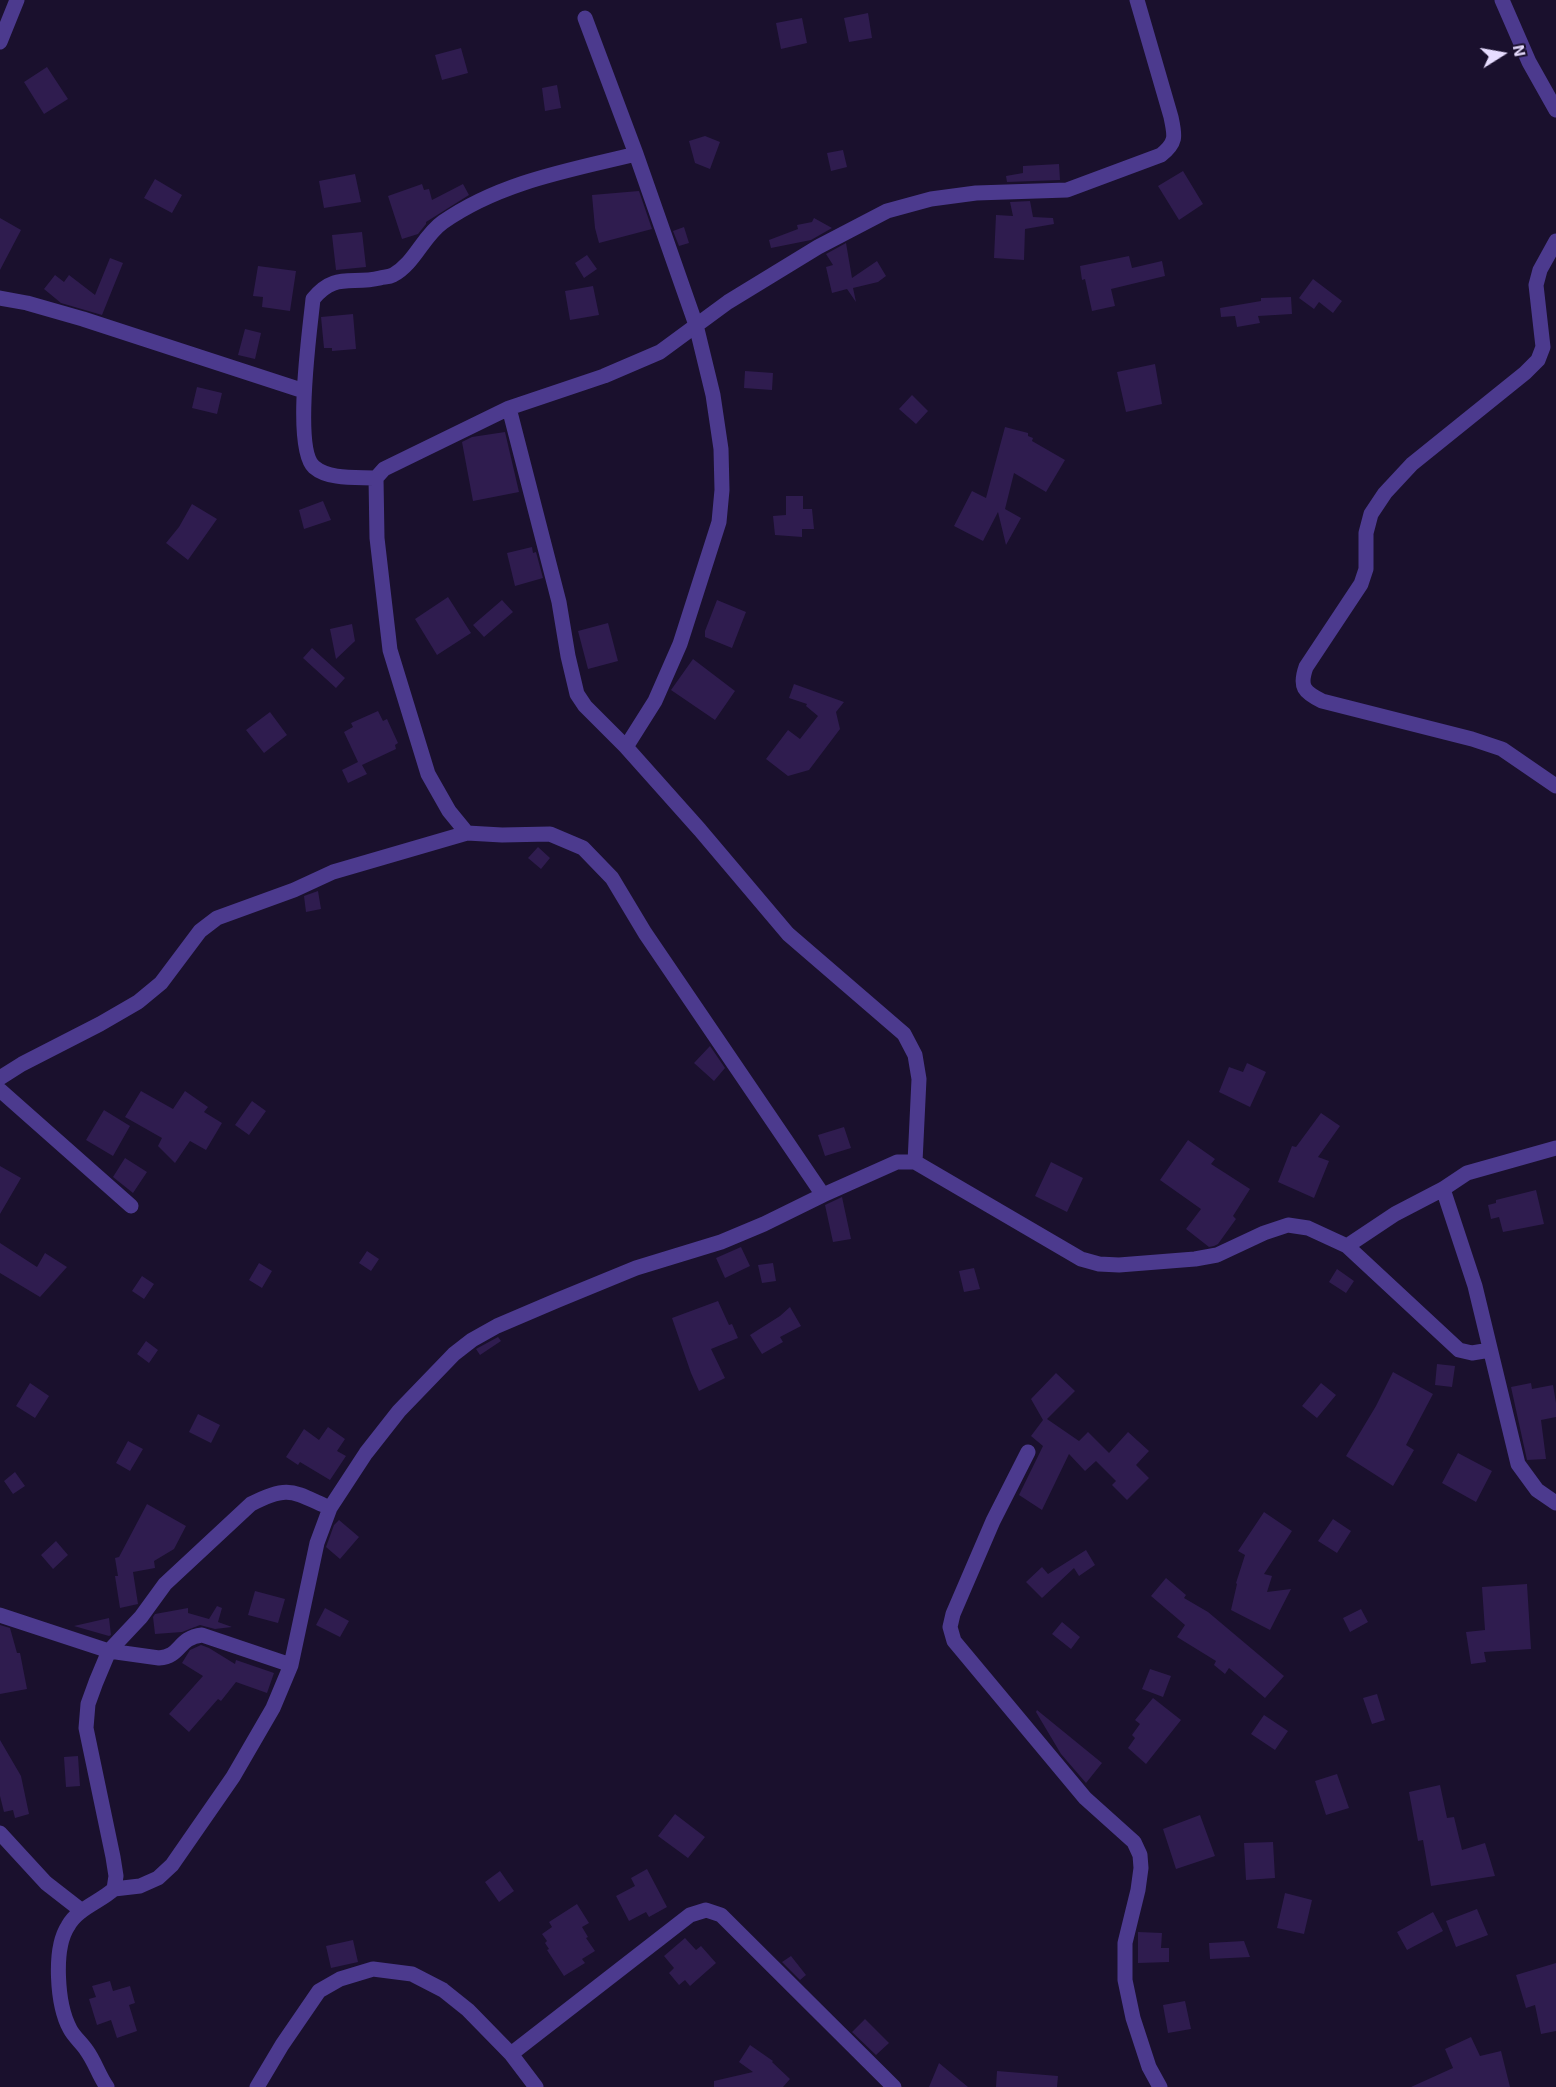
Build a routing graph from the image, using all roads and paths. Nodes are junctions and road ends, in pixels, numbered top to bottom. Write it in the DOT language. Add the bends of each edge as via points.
graph roads {
  1 [pos="17,0"];
  2 [pos="1137,0"];
  3 [pos="1502,0"];
  4 [pos="585,18"];
  5 [pos="0,42"];
  6 [pos="1556,110"];
  7 [pos="636,154"];
  8 [pos="1556,241"];
  9 [pos="0,298"];
  10 [pos="696,325"];
  11 [pos="304,392"];
  12 [pos="509,408"];
  13 [pos="376,478"];
  14 [pos="626,747"];
  15 [pos="1556,786"];
  16 [pos="467,833"];
  17 [pos="0,1078"];
  18 [pos="0,1090"];
  19 [pos="1556,1148"];
  20 [pos="915,1162"];
  21 [pos="1443,1188"];
  22 [pos="823,1195"];
  23 [pos="131,1206"];
  24 [pos="1347,1246"];
  25 [pos="1490,1350"];
  26 [pos="1028,1452"];
  27 [pos="1556,1503"];
  28 [pos="330,1508"];
  29 [pos="0,1615"];
  30 [pos="109,1651"];
  31 [pos="291,1665"];
  32 [pos="0,1833"];
  33 [pos="114,1889"];
  34 [pos="82,1911"];
  35 [pos="512,2054"];
  36 [pos="107,2087"];
  37 [pos="256,2087"];
  38 [pos="536,2087"];
  39 [pos="894,2087"];
  40 [pos="1160,2087"];
  1 -- 5 [label="street"];
  2 -- 10 [label="street" via="1172,117 1171,146 1161,155 1066,190 976,192 887,211 809,253"];
  3 -- 6 [label="street" via="1529,62"];
  4 -- 7 [label="street"];
  7 -- 10 [label="street"];
  7 -- 11 [label="street" via="503,189 440,224 393,276 332,283 321,289 314,299"];
  8 -- 15 [label="street" via="1536,285 1543,346 1538,360 1412,464 1385,493 1371,514 1361,584 1302,678 1308,694 1322,701 1502,749"];
  9 -- 11 [label="street" via="82,319"];
  10 -- 12 [label="street" via="660,352 631,366"];
  10 -- 14 [label="street" via="721,449 719,522 680,644 655,700"];
  11 -- 13 [label="street" via="305,442 313,466 326,474"];
  12 -- 13 [label="street" via="384,469"];
  12 -- 14 [label="street" via="559,602 577,694"];
  13 -- 16 [label="street" via="377,538 390,651 428,774"];
  14 -- 20 [label="street" via="788,934 904,1034 915,1055 919,1078"];
  16 -- 17 [label="street" via="333,872 217,918 200,931 162,983 138,1002"];
  16 -- 22 [label="street" via="550,834 583,848 612,878"];
  18 -- 23 [label="street"];
  19 -- 21 [label="street" via="1467,1173"];
  20 -- 22 [label="street" via="897,1162"];
  20 -- 24 [label="street" via="1081,1259 1099,1264 1217,1255 1288,1225 1308,1228"];
  21 -- 24 [label="street"];
  21 -- 25 [label="street" via="1475,1287"];
  22 -- 28 [label="street" via="721,1242 627,1272 472,1340 399,1411"];
  24 -- 25 [label="street" via="1459,1350"];
  25 -- 27 [label="street" via="1518,1464 1537,1490"];
  26 -- 40 [label="street" via="993,1521 950,1627 954,1641 1005,1705 1084,1798 1134,1842 1140,1854 1138,1890 1125,1943 1125,1980 1139,2038"];
  28 -- 30 [label="street" via="283,1491 251,1504 165,1584"];
  28 -- 31 [label="street" via="317,1543"];
  29 -- 30 [label="street"];
  30 -- 31 [label="street" via="167,1658 190,1636 202,1635"];
  30 -- 33 [label="street" via="88,1704 86,1728 113,1857"];
  31 -- 33 [label="street" via="273,1708 233,1777 172,1865 159,1878 140,1886"];
  32 -- 34 [label="street" via="46,1882"];
  33 -- 34 [label="street"];
  34 -- 36 [label="street" via="68,1926 62,1940 58,1958 60,1995 70,2029 87,2050"];
  35 -- 37 [label="street" via="443,1990 412,1974 373,1969 340,1979 319,1991"];
  35 -- 38 [label="street"];
  35 -- 39 [label="street" via="690,1915 706,1910 721,1915"];
}
